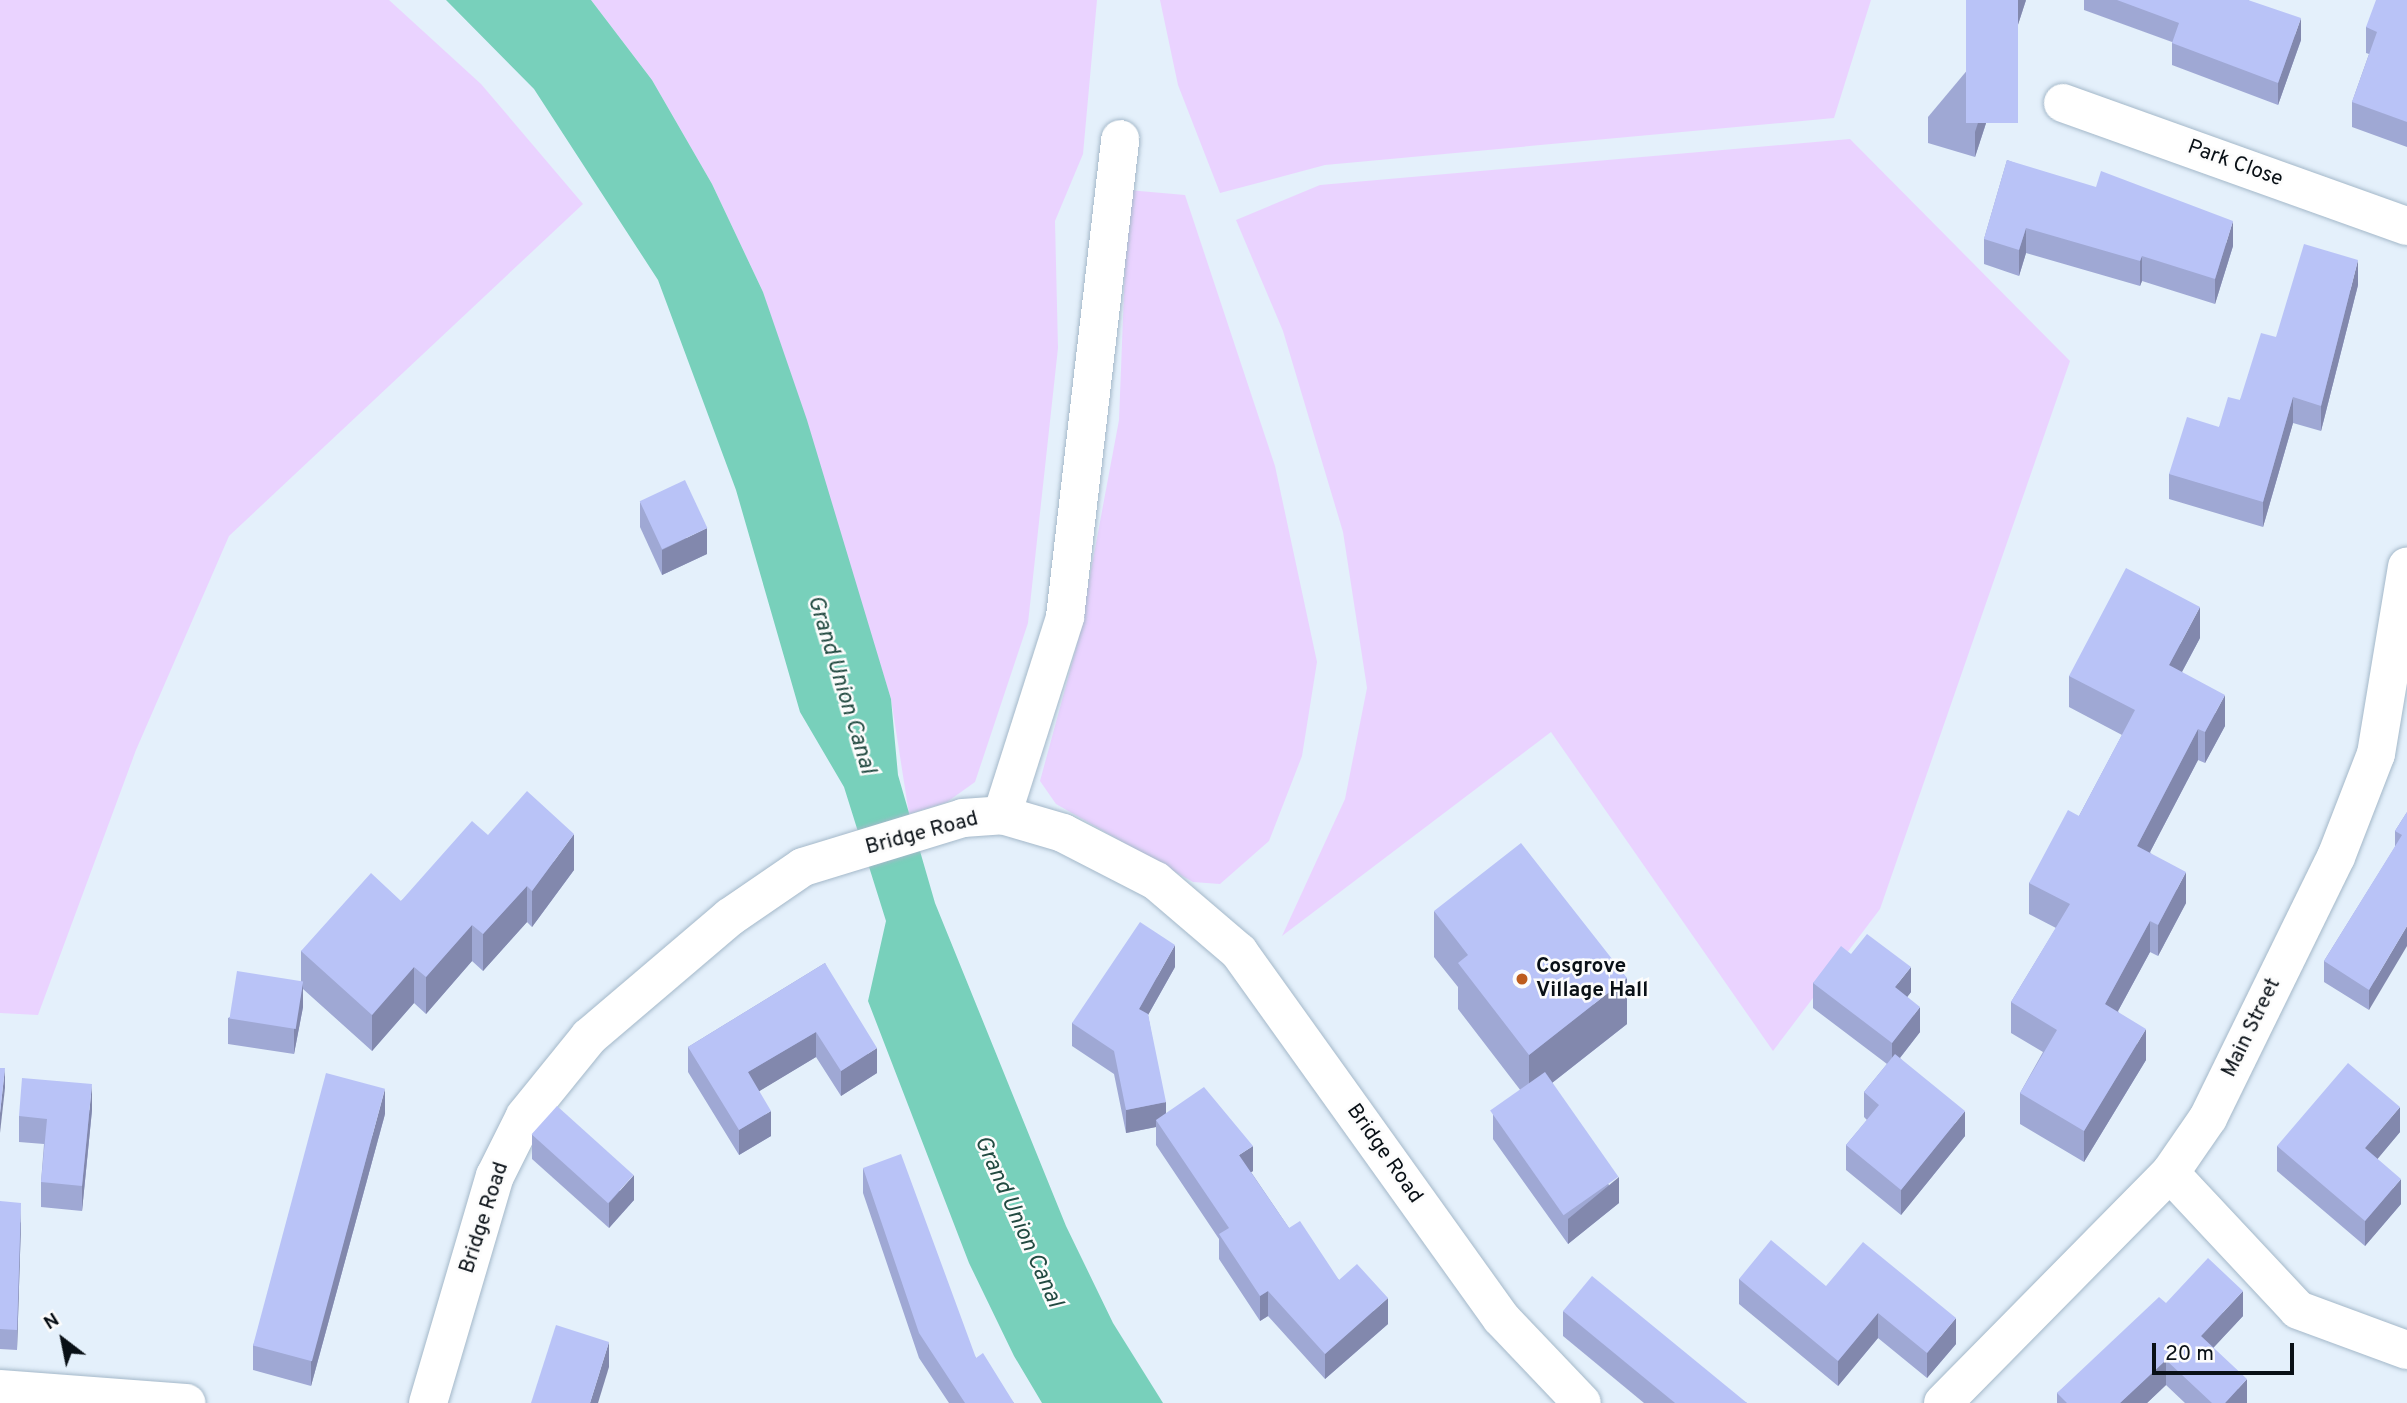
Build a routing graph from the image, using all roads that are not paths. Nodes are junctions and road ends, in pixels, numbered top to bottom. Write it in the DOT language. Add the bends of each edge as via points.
graph roads {
  1 [pos="2063,103"];
  2 [pos="1120,139"];
  3 [pos="2407,226"];
  4 [pos="2407,567"];
  5 [pos="1002,815"];
  6 [pos="2170,1173"];
  7 [pos="2407,1350"];
  8 [pos="0,1389"];
  9 [pos="186,1403"];
  10 [pos="428,1403"];
  11 [pos="1582,1403"];
  12 [pos="1943,1403"];
  1 -- 3 [label="street, Park Close"];
  2 -- 5 [label="street" via="1065,617"];
  4 -- 6 [label="street, Main Street" via="2376,754 2341,844 2208,1118"];
  5 -- 10 [label="street, Bridge Road" via="963,818 803,867 730,917 589,1037 525,1116 495,1176"];
  5 -- 11 [label="street, Bridge Road" via="1063,833 1156,881 1239,952 1501,1318"];
  6 -- 7 [label="street" via="2298,1310"];
  6 -- 12 [label="street, Main Street"];
  8 -- 9 [label="street"];
}
